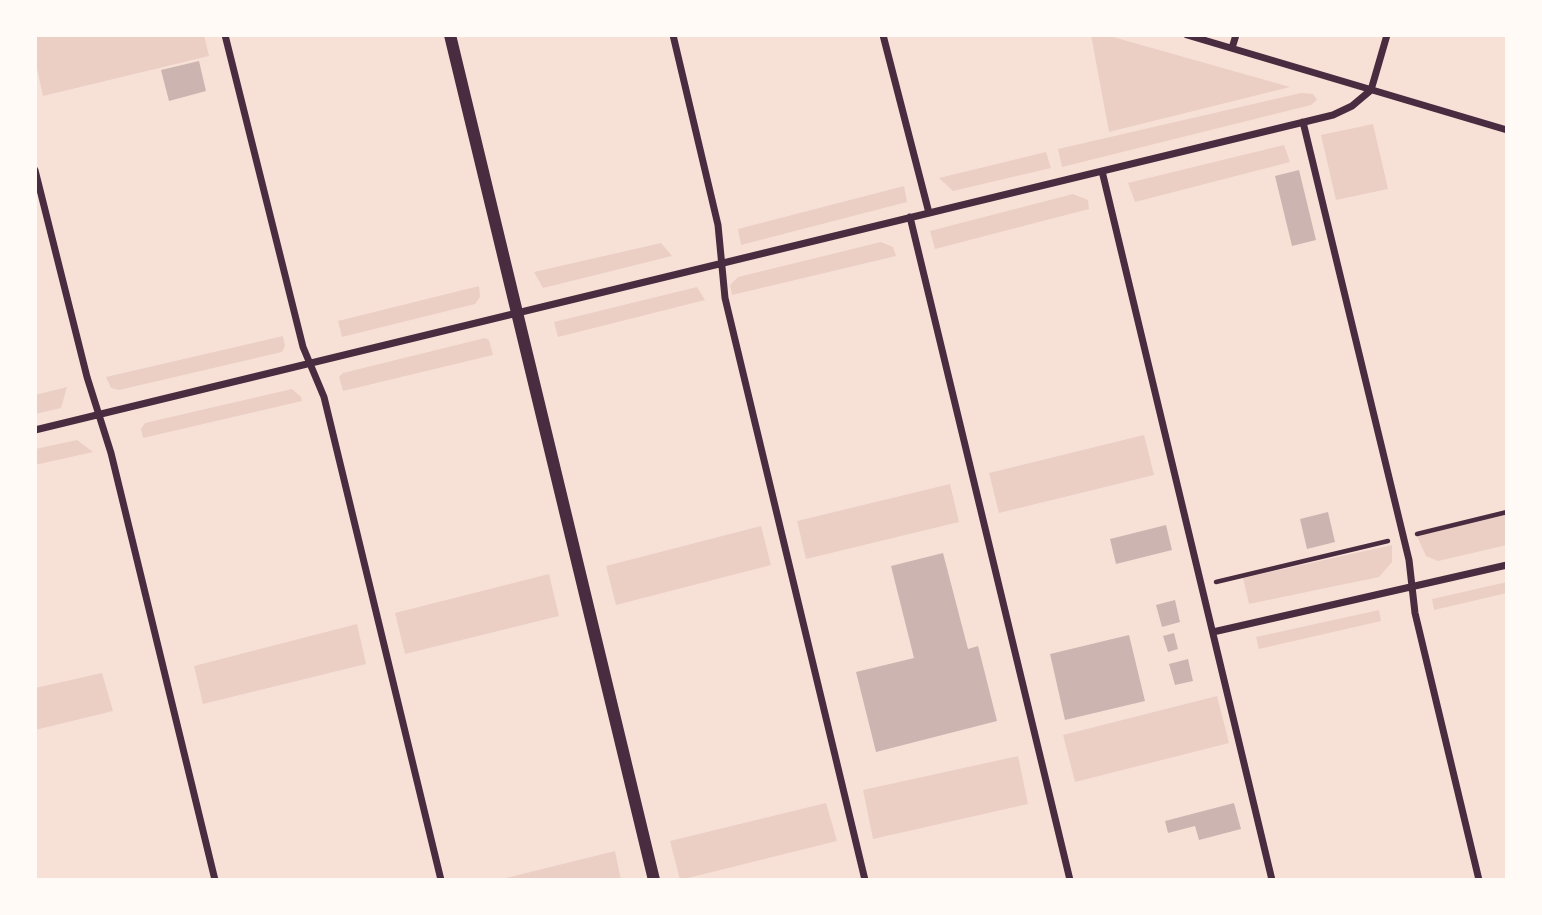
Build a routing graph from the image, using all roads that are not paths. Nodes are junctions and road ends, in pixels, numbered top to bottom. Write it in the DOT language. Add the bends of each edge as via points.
graph roads {
  1 [pos="225,35"];
  2 [pos="450,35"];
  3 [pos="673,35"];
  4 [pos="883,35"];
  5 [pos="1187,35"];
  6 [pos="1236,35"];
  7 [pos="1387,35"];
  8 [pos="1232,48"];
  9 [pos="1371,90"];
  10 [pos="1303,122"];
  11 [pos="1507,130"];
  12 [pos="35,170"];
  13 [pos="1102,171"];
  14 [pos="929,213"];
  15 [pos="910,217"];
  16 [pos="722,263"];
  17 [pos="517,313"];
  18 [pos="309,363"];
  19 [pos="99,414"];
  20 [pos="35,430"];
  21 [pos="1507,565"];
  22 [pos="1412,586"];
  23 [pos="1213,632"];
  24 [pos="215,880"];
  25 [pos="441,880"];
  26 [pos="654,880"];
  27 [pos="865,880"];
  28 [pos="1070,880"];
  29 [pos="1272,880"];
  30 [pos="1479,880"];
  1 -- 18 [label="street"];
  2 -- 17 [label="street"];
  3 -- 16 [label="street" via="718,225"];
  4 -- 14 [label="street"];
  5 -- 8 [label="street"];
  6 -- 8 [label="street"];
  7 -- 9 [label="street"];
  8 -- 9 [label="street"];
  9 -- 10 [label="street" via="1343,111"];
  9 -- 11 [label="street"];
  10 -- 13 [label="street"];
  10 -- 22 [label="street"];
  12 -- 19 [label="street"];
  13 -- 14 [label="street"];
  13 -- 23 [label="street"];
  14 -- 15 [label="street"];
  15 -- 16 [label="street"];
  15 -- 28 [label="street"];
  16 -- 17 [label="street"];
  16 -- 27 [label="street" via="725,298"];
  17 -- 18 [label="street"];
  17 -- 26 [label="street"];
  18 -- 19 [label="street"];
  18 -- 25 [label="street" via="324,397"];
  19 -- 20 [label="street"];
  19 -- 24 [label="street"];
  21 -- 22 [label="street"];
  22 -- 23 [label="street"];
  22 -- 30 [label="street"];
  23 -- 29 [label="street"];
}
